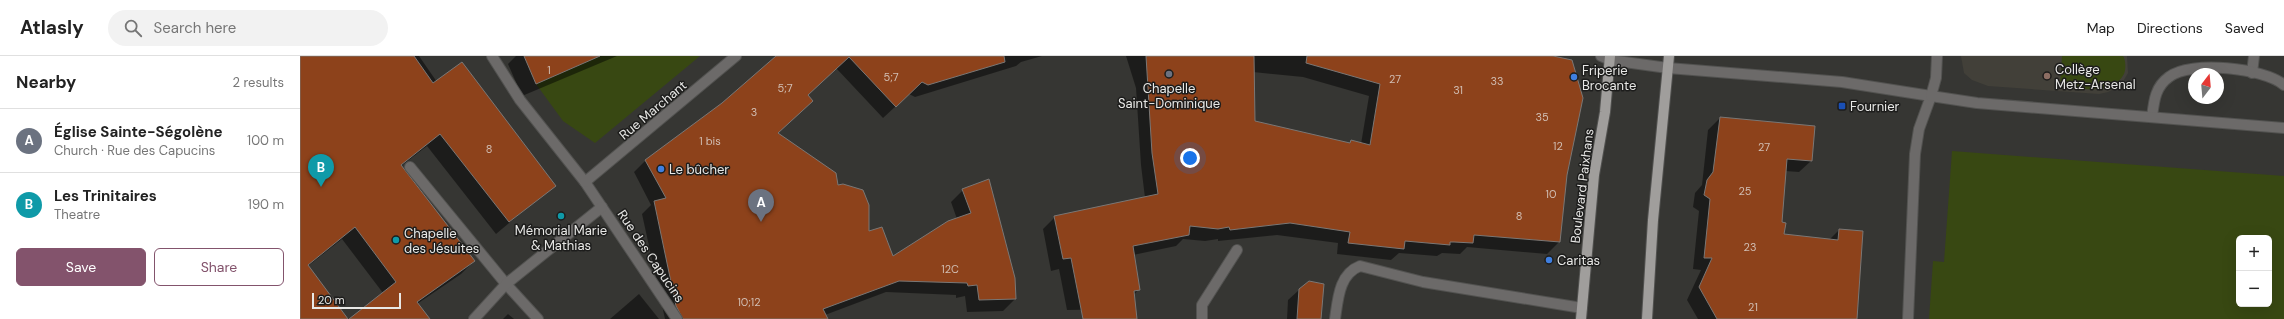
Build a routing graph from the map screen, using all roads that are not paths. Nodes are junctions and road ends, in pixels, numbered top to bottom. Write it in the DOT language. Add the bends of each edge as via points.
graph roads {
  1 [pos="492,56"];
  2 [pos="736,56"];
  3 [pos="1669,56"];
  4 [pos="1937,56"];
  5 [pos="2254,56"];
  6 [pos="1607,57"];
  7 [pos="1668,68"];
  8 [pos="2252,73"];
  9 [pos="2284,85"];
  10 [pos="1930,96"];
  11 [pos="2152,117"];
  12 [pos="2284,128"];
  13 [pos="410,167"];
  14 [pos="585,182"];
  15 [pos="602,207"];
  16 [pos="1237,250"];
  17 [pos="506,284"];
  18 [pos="1582,308"];
  19 [pos="474,319"];
  20 [pos="538,319"];
  21 [pos="677,319"];
  22 [pos="1202,319"];
  23 [pos="1335,319"];
  24 [pos="1581,319"];
  25 [pos="1647,319"];
  26 [pos="1908,319"];
  1 -- 14 [label="street, Rue des Capucins" via="520,100"];
  2 -- 14 [label="street, Rue Marchant"];
  3 -- 7 [label="main road"];
  4 -- 10 [label="street" via="1936,78"];
  5 -- 8 [label="street"];
  6 -- 7 [label="street"];
  6 -- 18 [label="main road, Boulevard Paixhans" via="1605,112 1594,174"];
  7 -- 10 [label="street" via="1842,82"];
  7 -- 25 [label="main road" via="1653,220"];
  8 -- 9 [label="street"];
  8 -- 11 [label="street" via="2224,67 2198,68 2170,76 2156,91"];
  10 -- 11 [label="street" via="1977,103"];
  10 -- 26 [label="street" via="1921,121 1915,154"];
  11 -- 12 [label="street"];
  13 -- 17 [label="street"];
  14 -- 15 [label="street, Rue des Capucins"];
  15 -- 17 [label="street"];
  15 -- 21 [label="street, Rue des Capucins"];
  16 -- 22 [label="street" via="1202,305"];
  17 -- 19 [label="street"];
  17 -- 20 [label="street"];
  18 -- 23 [label="street" via="1422,282 1360,266 1350,270 1339,290"];
  18 -- 24 [label="main road, Boulevard Paixhans"];
}
